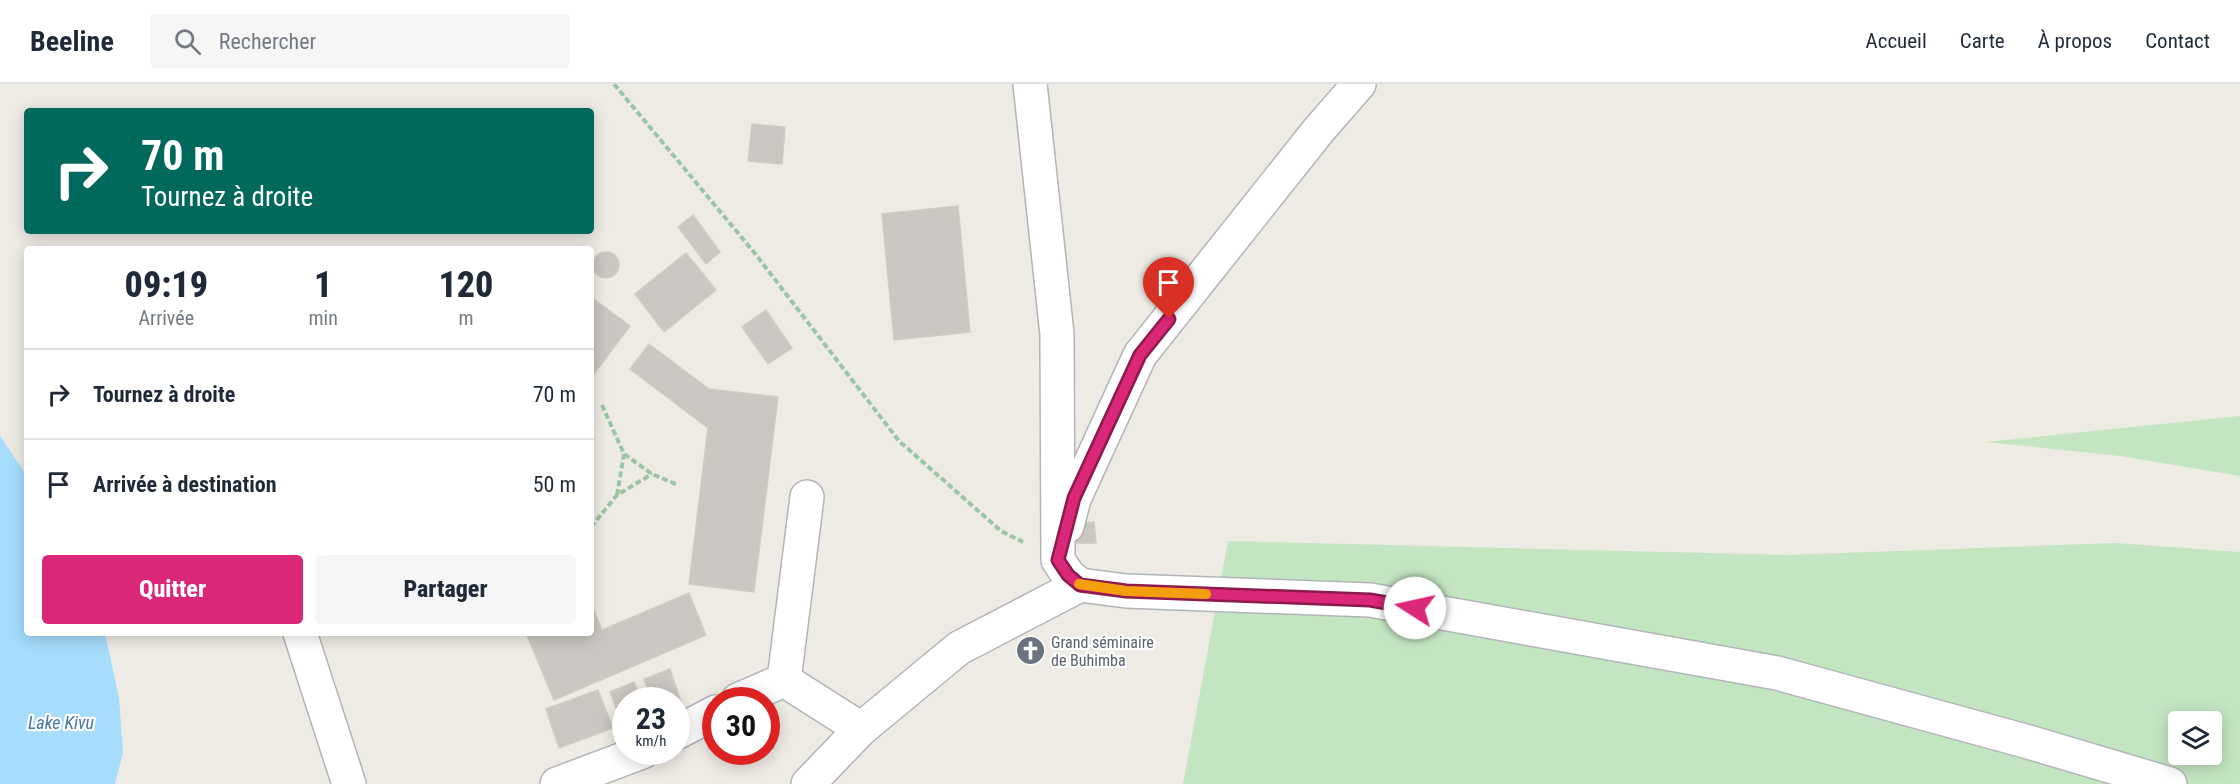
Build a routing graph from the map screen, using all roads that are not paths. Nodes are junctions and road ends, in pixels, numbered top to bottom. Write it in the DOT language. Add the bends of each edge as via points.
graph roads {
  1 [pos="1030,84"];
  2 [pos="1359,84"];
  3 [pos="807,497"];
  4 [pos="1058,560"];
  5 [pos="1080,585"];
  6 [pos="301,636"];
  7 [pos="784,680"];
  8 [pos="768,687"];
  9 [pos="861,729"];
  10 [pos="612,763"];
  11 [pos="349,784"];
  12 [pos="557,784"];
  13 [pos="808,784"];
  14 [pos="2170,784"];
  1 -- 4 [label="street" via="1057,334"];
  2 -- 4 [label="street" via="1140,355 1074,498"];
  3 -- 7 [label="street"];
  4 -- 5 [label="street"];
  5 -- 9 [label="street" via="959,648"];
  5 -- 14 [label="street" via="1126,591 1370,600 1777,673"];
  6 -- 11 [label="street"];
  7 -- 8 [label="street"];
  7 -- 9 [label="street"];
  9 -- 13 [label="street"];
  10 -- 12 [label="street"];
}
